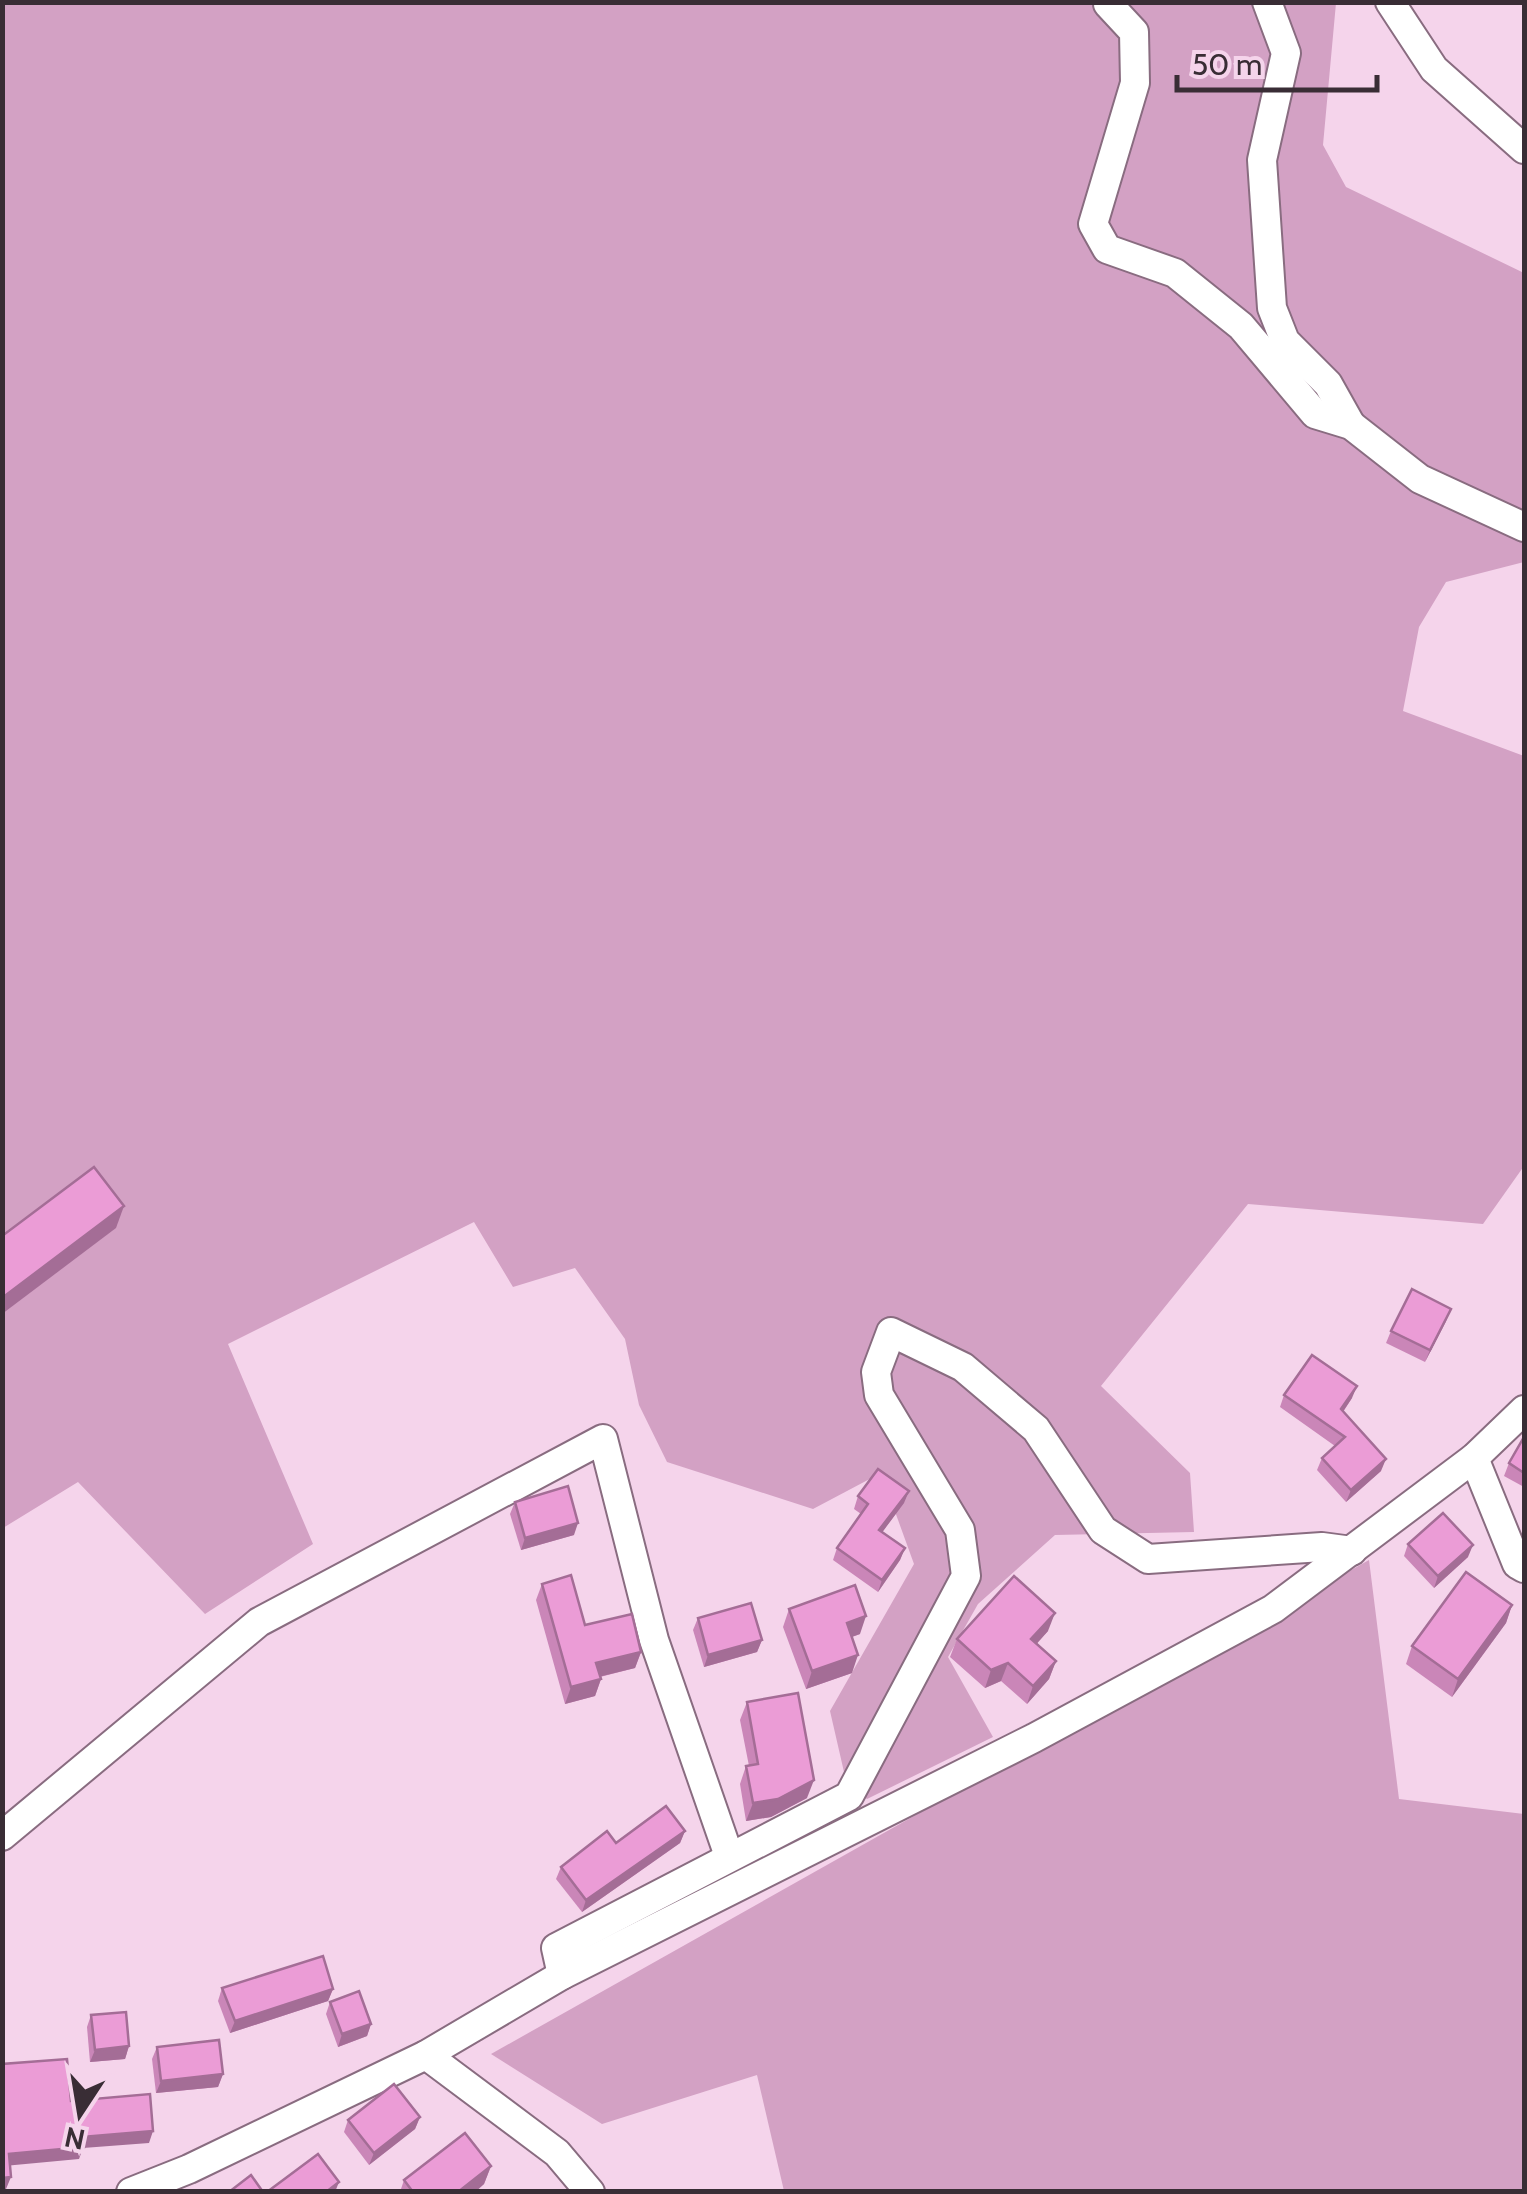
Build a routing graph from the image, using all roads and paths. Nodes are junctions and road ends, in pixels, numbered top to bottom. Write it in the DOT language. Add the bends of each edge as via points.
graph roads {
  1 [pos="1267,2"];
  2 [pos="1390,2"];
  3 [pos="1108,4"];
  4 [pos="1524,149"];
  5 [pos="1351,425"];
  6 [pos="1524,527"];
  7 [pos="1524,1410"];
  8 [pos="1474,1458"];
  9 [pos="1352,1551"];
  10 [pos="1524,1568"];
  11 [pos="2,1836"];
  12 [pos="728,1856"];
  13 [pos="562,1975"];
  14 [pos="426,2055"];
  15 [pos="131,2192"];
  16 [pos="590,2192"];
  1 -- 5 [label="street" via="1286,54 1262,160 1272,308 1285,341 1328,384"];
  2 -- 4 [label="street" via="1434,69"];
  3 -- 5 [label="street" via="1134,32 1135,83 1094,224 1108,249 1175,273 1241,326 1315,414"];
  5 -- 6 [label="street" via="1420,479"];
  7 -- 8 [label="street"];
  8 -- 9 [label="street"];
  8 -- 10 [label="street"];
  9 -- 12 [label="street" via="1322,1547 1148,1559 1103,1530 1036,1429 964,1366 891,1332 876,1372 879,1395 960,1530 966,1576 850,1796"];
  9 -- 13 [label="street" via="1273,1610"];
  11 -- 12 [label="street" via="259,1622 603,1439 654,1640"];
  12 -- 13 [label="street" via="556,1948"];
  13 -- 14 [label="street"];
  14 -- 15 [label="street"];
  14 -- 16 [label="street" via="557,2153"];
}
